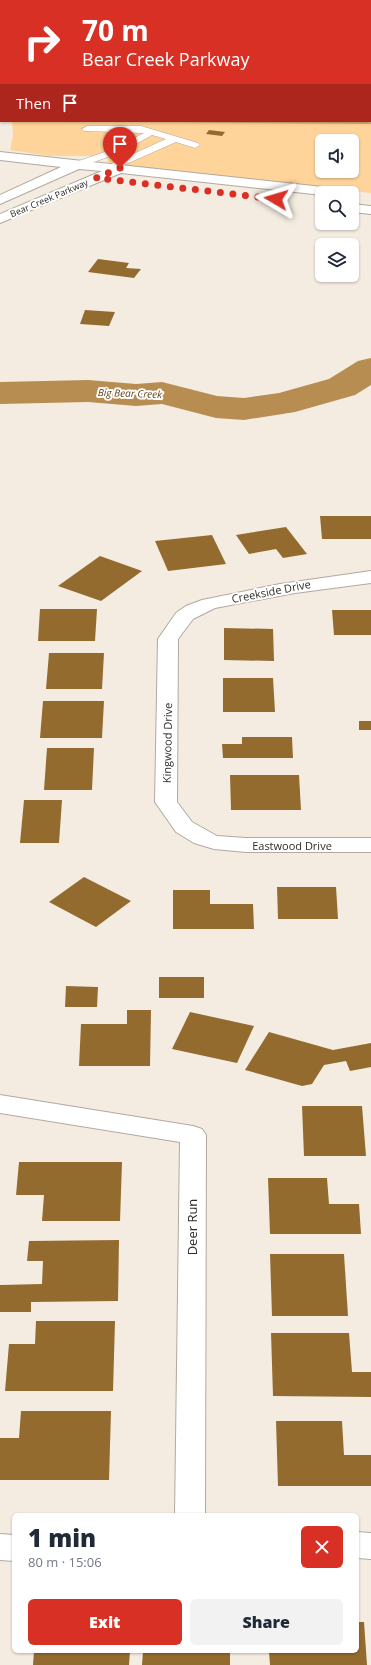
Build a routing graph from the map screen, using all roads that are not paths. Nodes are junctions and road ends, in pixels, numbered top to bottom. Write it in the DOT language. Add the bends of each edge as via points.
graph roads {
  1 [pos="129,125"];
  2 [pos="87,129"];
  3 [pos="151,132"];
  4 [pos="175,139"];
  5 [pos="195,145"];
  6 [pos="0,156"];
  7 [pos="79,164"];
  8 [pos="0,168"];
  9 [pos="116,168"];
  10 [pos="58,174"];
  11 [pos="96,178"];
  12 [pos="315,190"];
  13 [pos="359,195"];
  14 [pos="371,196"];
  15 [pos="0,200"];
  16 [pos="315,203"];
  17 [pos="359,209"];
  18 [pos="371,210"];
  19 [pos="0,219"];
  20 [pos="371,577"];
  21 [pos="178,623"];
  22 [pos="214,842"];
  23 [pos="371,845"];
  24 [pos="0,1104"];
  25 [pos="190,1513"];
  26 [pos="359,1545"];
  27 [pos="371,1546"];
  28 [pos="0,1547"];
  29 [pos="12,1548"];
  1 -- 2 [label="lane"];
  1 -- 3 [label="lane"];
  3 -- 4 [label="lane"];
  3 -- 7 [label="lane" via="122,149"];
  4 -- 5 [label="lane"];
  4 -- 9 [label="lane"];
  6 -- 7 [label="main road"];
  7 -- 9 [label="main road"];
  7 -- 10 [label="main road, Bear Creek Parkway"];
  8 -- 10 [label="main road"];
  9 -- 11 [label="main road, Bear Creek Parkway"];
  9 -- 12 [label="main road"];
  10 -- 11 [label="main road"];
  10 -- 15 [label="main road, Bear Creek Parkway"];
  11 -- 16 [label="main road"];
  11 -- 19 [label="main road, Bear Creek Parkway"];
  13 -- 14 [label="main road"];
  17 -- 18 [label="main road"];
  20 -- 21 [label="main road, Creekside Drive" via="308,583 238,597 205,605 185,615"];
  21 -- 22 [label="main road, Kingwood Drive" via="168,639 166,802 184,826 202,838"];
  22 -- 23 [label="main road, Eastwood Drive" via="246,846"];
  24 -- 25 [label="main road, Deer Run" via="193,1135"];
  26 -- 27 [label="main road"];
  28 -- 29 [label="main road"];
}
